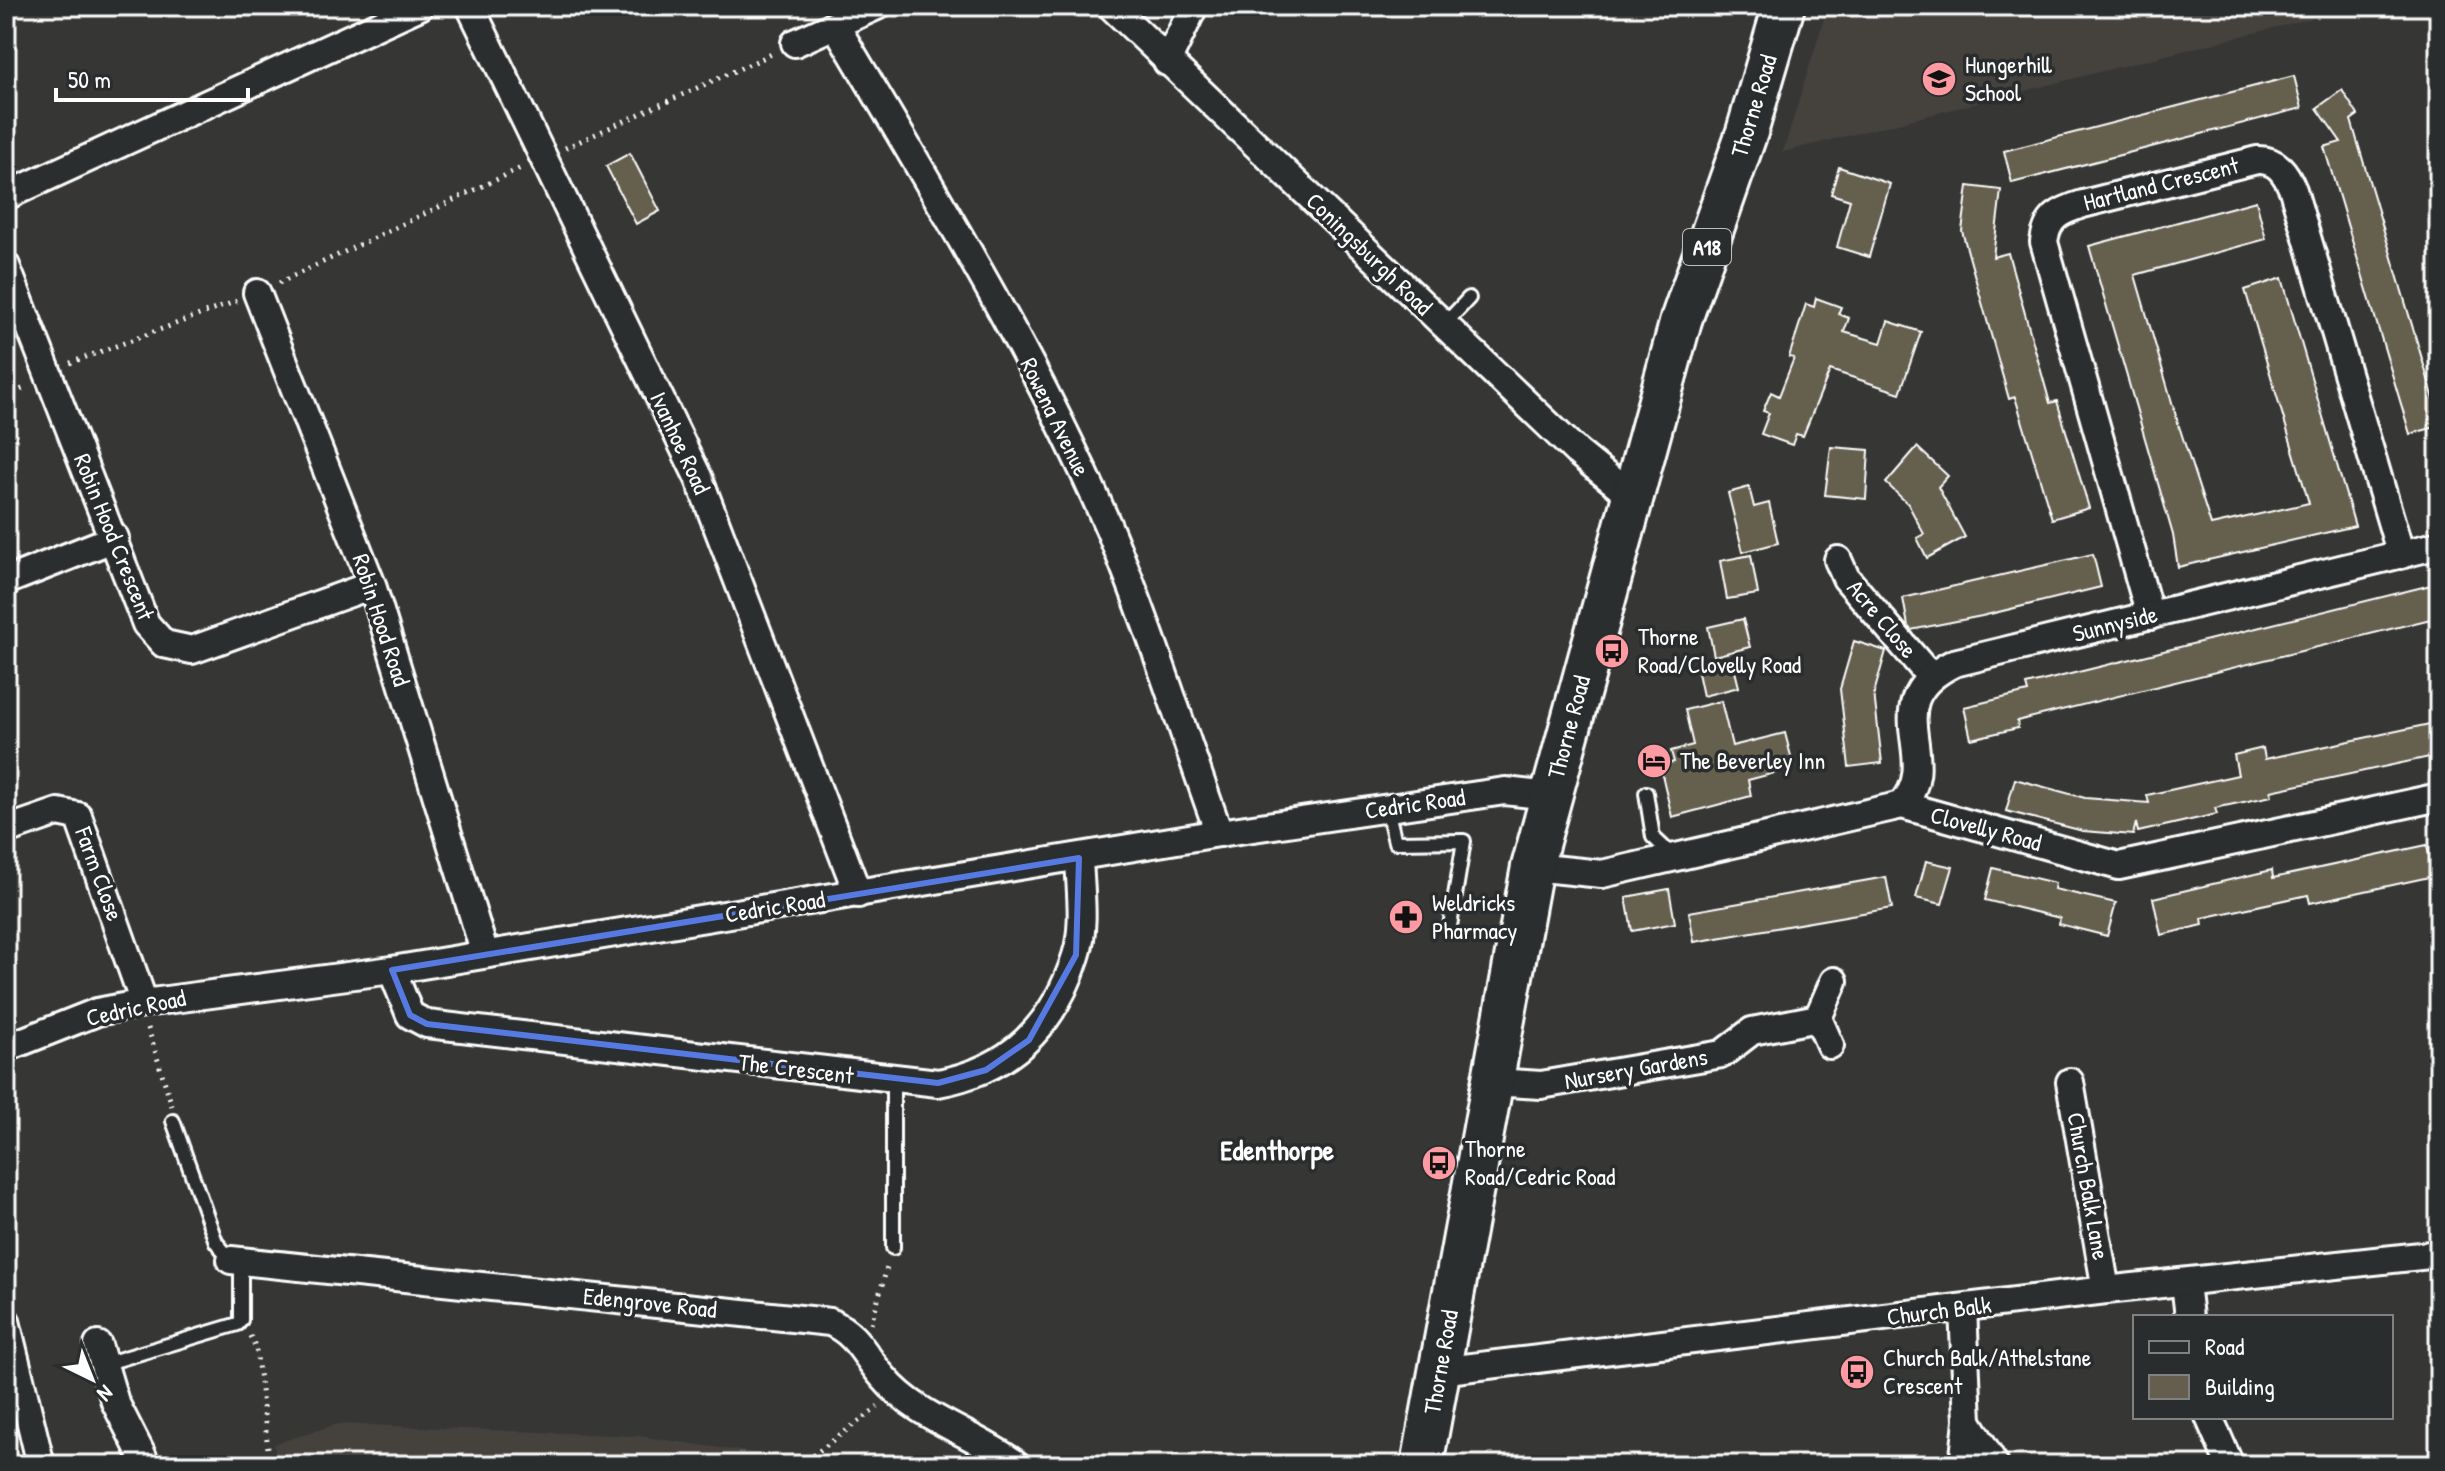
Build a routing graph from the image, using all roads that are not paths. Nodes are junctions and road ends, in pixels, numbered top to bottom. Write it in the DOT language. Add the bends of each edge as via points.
graph roads {
  1 [pos="420,6"];
  2 [pos="470,6"];
  3 [pos="877,6"];
  4 [pos="1111,6"];
  5 [pos="1194,6"];
  6 [pos="1784,6"];
  7 [pos="836,26"];
  8 [pos="795,43"];
  9 [pos="1167,62"];
  10 [pos="6,196"];
  11 [pos="6,266"];
  12 [pos="257,293"];
  13 [pos="1469,298"];
  14 [pos="1443,325"];
  15 [pos="1634,490"];
  16 [pos="115,538"];
  17 [pos="2439,545"];
  18 [pos="2401,555"];
  19 [pos="1838,560"];
  20 [pos="6,581"];
  21 [pos="372,585"];
  22 [pos="2150,616"];
  23 [pos="1929,675"];
  24 [pos="1646,793"];
  25 [pos="1550,796"];
  26 [pos="2439,797"];
  27 [pos="1902,805"];
  28 [pos="1387,808"];
  29 [pos="6,830"];
  30 [pos="1219,833"];
  31 [pos="1079,858"];
  32 [pos="1675,858"];
  33 [pos="1532,867"];
  34 [pos="858,894"];
  35 [pos="1450,926"];
  36 [pos="485,954"];
  37 [pos="392,970"];
  38 [pos="1834,981"];
  39 [pos="144,1003"];
  40 [pos="1818,1018"];
  41 [pos="1830,1045"];
  42 [pos="6,1048"];
  43 [pos="893,1080"];
  44 [pos="1493,1082"];
  45 [pos="2070,1082"];
  46 [pos="173,1121"];
  47 [pos="893,1248"];
  48 [pos="2439,1254"];
  49 [pos="236,1260"];
  50 [pos="2185,1283"];
  51 [pos="2106,1290"];
  52 [pos="1963,1308"];
  53 [pos="2189,1315"];
  54 [pos="6,1321"];
  55 [pos="101,1355"];
  56 [pos="1439,1371"];
  57 [pos="2210,1419"];
  58 [pos="1968,1421"];
  59 [pos="41,1465"];
  60 [pos="147,1465"];
  61 [pos="1017,1465"];
  62 [pos="1422,1465"];
  63 [pos="1963,1465"];
  64 [pos="1995,1465"];
  65 [pos="2230,1465"];
  1 -- 10 [label="street"];
  2 -- 34 [label="street, Ivanhoe Road" via="699,479"];
  3 -- 7 [label="street"];
  4 -- 9 [label="street, Coningsburgh Road"];
  5 -- 9 [label="street"];
  6 -- 15 [label="main road, Thorne Road / A18" via="1747,132 1681,320"];
  7 -- 8 [label="street"];
  7 -- 30 [label="street, Rowena Avenue" via="998,303 1110,532"];
  9 -- 14 [label="street, Coningsburgh Road"];
  11 -- 16 [label="street, Robin Hood Crescent"];
  12 -- 21 [label="street, Robin Hood Road"];
  13 -- 14 [label="lane"];
  14 -- 15 [label="street, Coningsburgh Road" via="1577,452 1619,486"];
  15 -- 25 [label="main road, Thorne Road / A18"];
  16 -- 20 [label="street"];
  16 -- 21 [label="street, Robin Hood Crescent" via="146,624 164,644 192,650"];
  17 -- 18 [label="street, Sunnyside"];
  18 -- 22 [label="street, Sunnyside"];
  18 -- 22 [label="street, Hartland Crescent" via="2293,190 2282,169 2257,160 2083,204 2057,214 2045,231"];
  19 -- 23 [label="street, Acre Close" via="1846,578"];
  21 -- 36 [label="street, Robin Hood Road"];
  22 -- 23 [label="street, Sunnyside" via="1954,663"];
  23 -- 27 [label="street" via="1911,720 1918,773 1914,792"];
  24 -- 32 [label="lane" via="1653,837"];
  25 -- 28 [label="street, Cedric Road" via="1505,791"];
  25 -- 33 [label="main road, Thorne Road / A18"];
  26 -- 27 [label="street, Clovelly Road" via="2119,866"];
  27 -- 32 [label="street, Clovelly Road"];
  28 -- 30 [label="street, Cedric Road"];
  28 -- 35 [label="lane" via="1395,842 1464,841"];
  29 -- 39 [label="street, Farm Close" via="58,812 78,816"];
  30 -- 31 [label="street, Cedric Road"];
  31 -- 34 [label="street, Cedric Road"];
  31 -- 43 [label="street, The Crescent" via="1076,955 1029,1040 1005,1060 967,1078 938,1083"];
  32 -- 33 [label="street, Clovelly Road" via="1602,874"];
  33 -- 44 [label="main road, Thorne Road / A18"];
  34 -- 36 [label="street, Cedric Road"];
  36 -- 37 [label="street, Cedric Road"];
  37 -- 39 [label="street, Cedric Road"];
  37 -- 43 [label="street, The Crescent" via="410,1015 427,1024"];
  38 -- 40 [label="street"];
  39 -- 42 [label="street, Cedric Road" via="97,1012"];
  40 -- 41 [label="street"];
  40 -- 44 [label="street, Nursery Gardens" via="1752,1031 1722,1054 1541,1085"];
  43 -- 47 [label="lane"];
  44 -- 56 [label="main road, Thorne Road / A18"];
  45 -- 51 [label="street, Church Balk Lane"];
  46 -- 49 [label="lane" via="216,1242"];
  48 -- 50 [label="street, Church Balk"];
  49 -- 55 [label="lane" via="241,1320"];
  49 -- 61 [label="street, Edengrove Road" via="830,1322 849,1331 883,1378 915,1408 989,1444"];
  50 -- 51 [label="street, Church Balk"];
  50 -- 53 [label="street"];
  51 -- 52 [label="street, Church Balk"];
  52 -- 56 [label="street, Church Balk"];
  52 -- 58 [label="street"];
  54 -- 59 [label="street"];
  55 -- 60 [label="street" via="115,1402"];
  56 -- 62 [label="main road, Thorne Road / A18"];
  57 -- 65 [label="street"];
  58 -- 63 [label="street"];
  58 -- 64 [label="street"];
}
